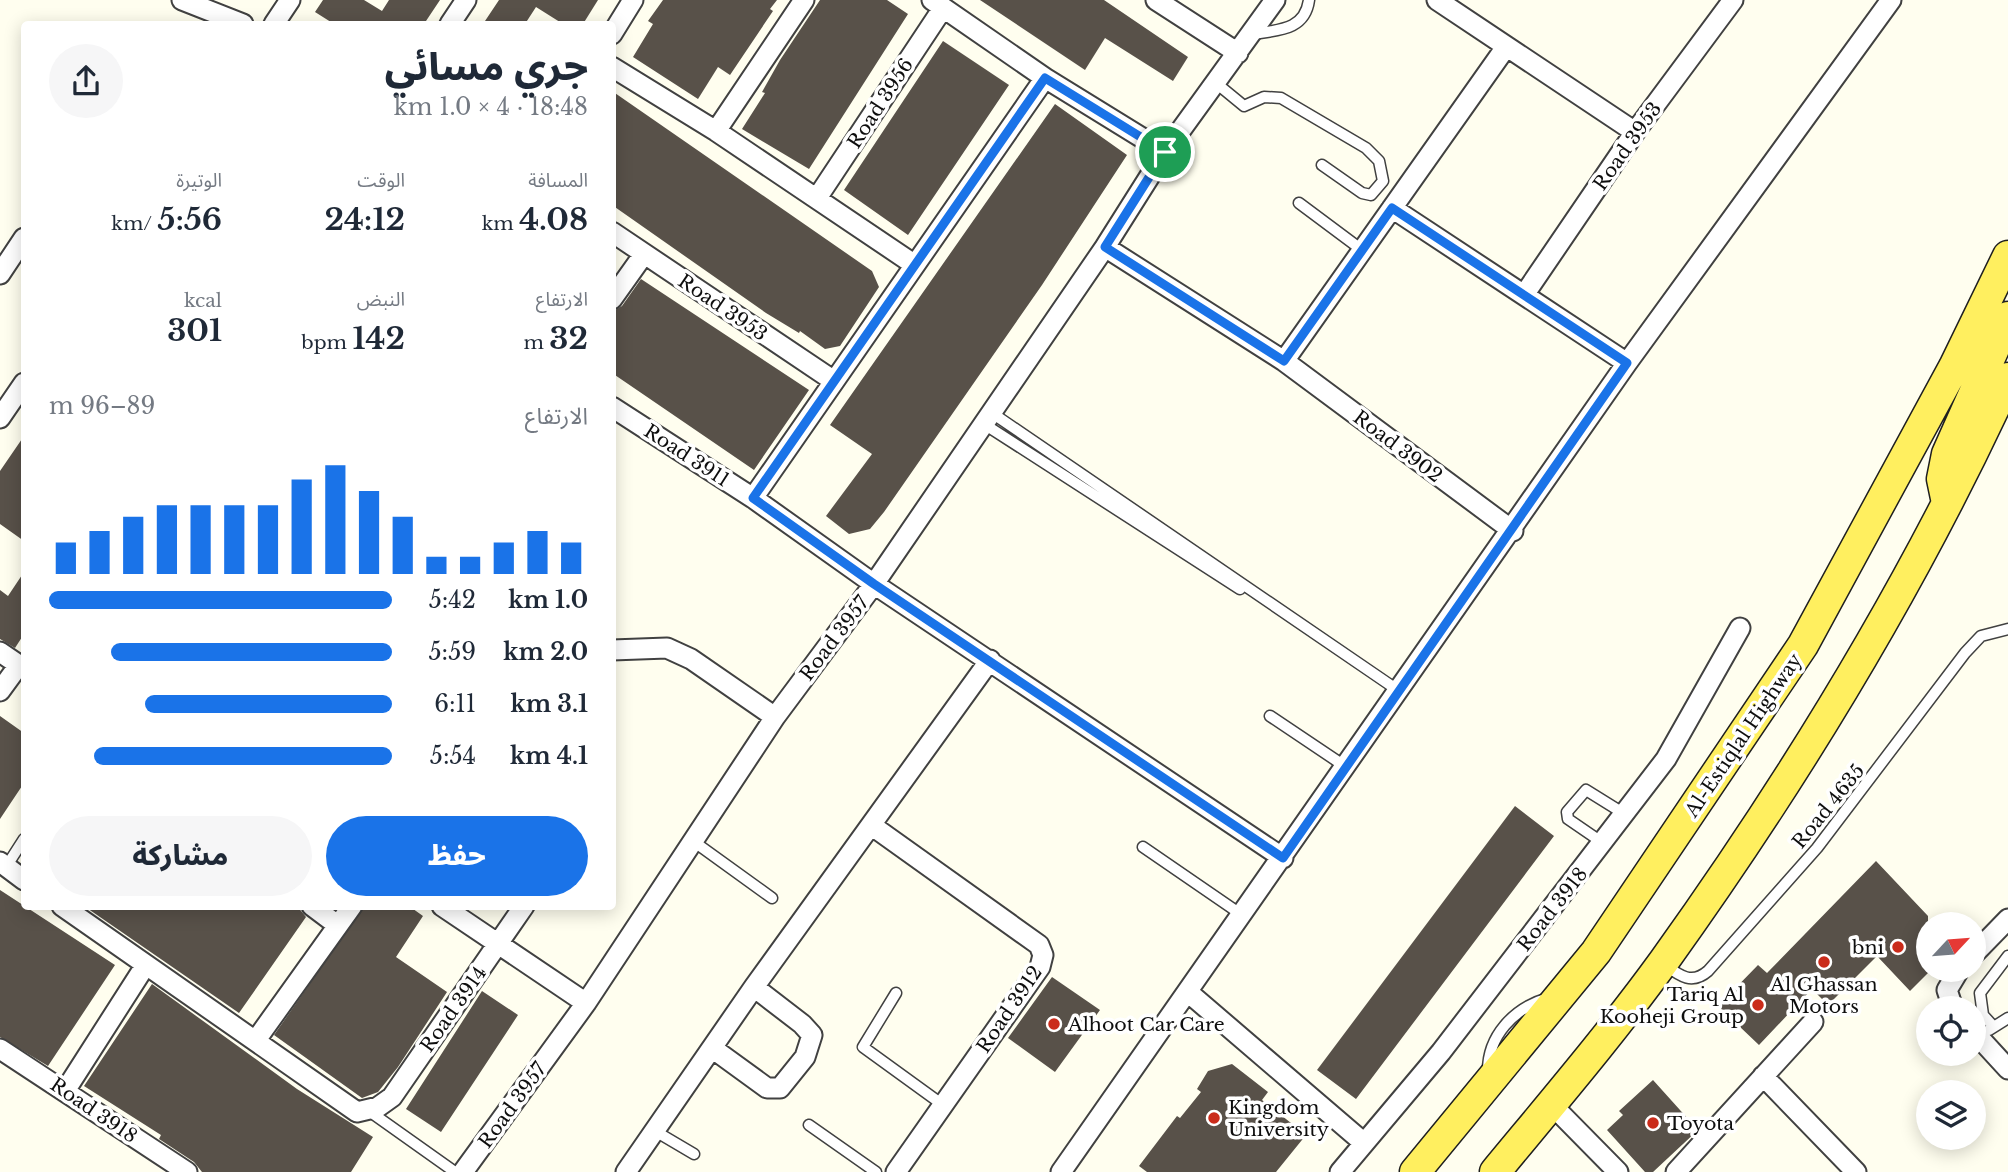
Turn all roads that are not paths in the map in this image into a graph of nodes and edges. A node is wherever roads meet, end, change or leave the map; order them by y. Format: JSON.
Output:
{"nodes":[{"id":1,"x":182,"y":0,"type":"edge"},
{"id":2,"x":290,"y":0,"type":"edge"},
{"id":3,"x":466,"y":0,"type":"edge"},
{"id":4,"x":634,"y":0,"type":"edge"},
{"id":5,"x":804,"y":0,"type":"edge"},
{"id":6,"x":1156,"y":0,"type":"edge"},
{"id":7,"x":1275,"y":0,"type":"edge"},
{"id":8,"x":1309,"y":0,"type":"edge"},
{"id":9,"x":1437,"y":0,"type":"edge"},
{"id":10,"x":1733,"y":0,"type":"edge"},
{"id":11,"x":1891,"y":0,"type":"edge"},
{"id":12,"x":938,"y":4,"type":"edge"},
{"id":13,"x":235,"y":21,"type":"edge"},
{"id":14,"x":276,"y":21,"type":"edge"},
{"id":15,"x":452,"y":21,"type":"edge"},
{"id":16,"x":616,"y":28,"type":"edge"},
{"id":17,"x":1251,"y":34,"type":"junction"},
{"id":18,"x":1506,"y":47,"type":"junction"},
{"id":19,"x":1238,"y":53,"type":"junction"},
{"id":20,"x":616,"y":69,"type":"edge"},
{"id":21,"x":1045,"y":78,"type":"junction"},
{"id":22,"x":1216,"y":83,"type":"junction"},
{"id":23,"x":716,"y":131,"type":"junction"},
{"id":24,"x":1635,"y":132,"type":"junction"},
{"id":25,"x":1165,"y":152,"type":"junction"},
{"id":26,"x":1321,"y":164,"type":"dead end"},
{"id":27,"x":817,"y":198,"type":"junction"},
{"id":28,"x":1299,"y":203,"type":"dead end"},
{"id":29,"x":1392,"y":208,"type":"junction"},
{"id":30,"x":616,"y":235,"type":"edge"},
{"id":31,"x":21,"y":242,"type":"edge"},
{"id":32,"x":1105,"y":247,"type":"junction"},
{"id":33,"x":1363,"y":250,"type":"junction"},
{"id":34,"x":644,"y":254,"type":"junction"},
{"id":35,"x":2008,"y":256,"type":"edge"},
{"id":36,"x":915,"y":265,"type":"junction"},
{"id":37,"x":0,"y":274,"type":"edge"},
{"id":38,"x":616,"y":293,"type":"edge"},
{"id":39,"x":1524,"y":295,"type":"junction"},
{"id":40,"x":2008,"y":317,"type":"edge"},
{"id":41,"x":1284,"y":361,"type":"junction"},
{"id":42,"x":1627,"y":363,"type":"junction"},
{"id":43,"x":2008,"y":378,"type":"edge"},
{"id":44,"x":834,"y":381,"type":"junction"},
{"id":45,"x":21,"y":387,"type":"edge"},
{"id":46,"x":616,"y":410,"type":"edge"},
{"id":47,"x":0,"y":418,"type":"edge"},
{"id":48,"x":988,"y":418,"type":"junction"},
{"id":49,"x":753,"y":498,"type":"junction"},
{"id":50,"x":1948,"y":506,"type":"junction"},
{"id":51,"x":1513,"y":531,"type":"junction"},
{"id":52,"x":874,"y":584,"type":"junction"},
{"id":53,"x":1740,"y":628,"type":"dead end"},
{"id":54,"x":2008,"y":629,"type":"edge"},
{"id":55,"x":616,"y":650,"type":"edge"},
{"id":56,"x":0,"y":652,"type":"edge"},
{"id":57,"x":990,"y":660,"type":"junction"},
{"id":58,"x":21,"y":663,"type":"edge"},
{"id":59,"x":21,"y":665,"type":"edge"},
{"id":60,"x":0,"y":691,"type":"edge"},
{"id":61,"x":1399,"y":691,"type":"junction"},
{"id":62,"x":775,"y":716,"type":"junction"},
{"id":63,"x":1270,"y":716,"type":"dead end"},
{"id":64,"x":1346,"y":767,"type":"junction"},
{"id":65,"x":1623,"y":813,"type":"junction"},
{"id":66,"x":872,"y":825,"type":"junction"},
{"id":67,"x":693,"y":841,"type":"junction"},
{"id":68,"x":21,"y":843,"type":"edge"},
{"id":69,"x":1603,"y":843,"type":"junction"},
{"id":70,"x":1143,"y":847,"type":"dead end"},
{"id":71,"x":1283,"y":858,"type":"junction"},
{"id":72,"x":3,"y":864,"type":"edge"},
{"id":73,"x":21,"y":878,"type":"edge"},
{"id":74,"x":772,"y":898,"type":"dead end"},
{"id":75,"x":68,"y":910,"type":"edge"},
{"id":76,"x":318,"y":910,"type":"edge"},
{"id":77,"x":349,"y":910,"type":"edge"},
{"id":78,"x":448,"y":910,"type":"edge"},
{"id":79,"x":521,"y":910,"type":"edge"},
{"id":80,"x":1242,"y":915,"type":"junction"},
{"id":81,"x":2008,"y":919,"type":"edge"},
{"id":82,"x":337,"y":924,"type":"junction"},
{"id":83,"x":1986,"y":942,"type":"edge"},
{"id":84,"x":498,"y":944,"type":"junction"},
{"id":85,"x":2008,"y":956,"type":"edge"},
{"id":86,"x":1662,"y":963,"type":"junction"},
{"id":87,"x":145,"y":966,"type":"junction"},
{"id":88,"x":754,"y":987,"type":"junction"},
{"id":89,"x":896,"y":993,"type":"dead end"},
{"id":90,"x":1189,"y":993,"type":"junction"},
{"id":91,"x":1980,"y":996,"type":"edge"},
{"id":92,"x":586,"y":1003,"type":"junction"},
{"id":93,"x":2008,"y":1018,"type":"edge"},
{"id":94,"x":1813,"y":1022,"type":"dead end"},
{"id":95,"x":1986,"y":1031,"type":"edge"},
{"id":96,"x":1986,"y":1039,"type":"edge"},
{"id":97,"x":256,"y":1040,"type":"junction"},
{"id":98,"x":712,"y":1048,"type":"junction"},
{"id":99,"x":0,"y":1049,"type":"edge"},
{"id":100,"x":2008,"y":1069,"type":"edge"},
{"id":101,"x":1763,"y":1076,"type":"junction"},
{"id":102,"x":65,"y":1091,"type":"junction"},
{"id":103,"x":1551,"y":1104,"type":"junction"},
{"id":104,"x":943,"y":1105,"type":"junction"},
{"id":105,"x":374,"y":1109,"type":"junction"},
{"id":106,"x":809,"y":1125,"type":"dead end"},
{"id":107,"x":654,"y":1130,"type":"junction"},
{"id":108,"x":1364,"y":1143,"type":"junction"},
{"id":109,"x":694,"y":1154,"type":"dead end"},
{"id":110,"x":187,"y":1172,"type":"edge"},
{"id":111,"x":455,"y":1172,"type":"edge"},
{"id":112,"x":463,"y":1172,"type":"edge"},
{"id":113,"x":626,"y":1172,"type":"edge"},
{"id":114,"x":876,"y":1172,"type":"edge"},
{"id":115,"x":896,"y":1172,"type":"edge"},
{"id":116,"x":1062,"y":1172,"type":"edge"},
{"id":117,"x":1340,"y":1172,"type":"edge"},
{"id":118,"x":1415,"y":1172,"type":"edge"},
{"id":119,"x":1495,"y":1172,"type":"edge"},
{"id":120,"x":1618,"y":1172,"type":"edge"},
{"id":121,"x":1676,"y":1172,"type":"edge"},
{"id":122,"x":1856,"y":1172,"type":"edge"}],
"edges":[{"from":1,"to":13,"type":"street"},
{"from":2,"to":14,"type":"street"},
{"from":3,"to":15,"type":"street"},
{"from":4,"to":16,"type":"street"},
{"from":5,"to":23,"type":"street"},
{"from":6,"to":19,"type":"street"},
{"from":7,"to":17,"type":"street","name":"Road 3957"},
{"from":8,"to":17,"type":"lane"},
{"from":9,"to":18,"type":"street"},
{"from":10,"to":24,"type":"street","name":"Road 3953"},
{"from":11,"to":42,"type":"street"},
{"from":12,"to":21,"type":"street"},
{"from":12,"to":27,"type":"street","name":"Road 3956"},
{"from":17,"to":19,"type":"street","name":"Road 3957"},
{"from":18,"to":24,"type":"street"},
{"from":18,"to":29,"type":"street"},
{"from":19,"to":22,"type":"street","name":"Road 3957"},
{"from":20,"to":23,"type":"street"},
{"from":21,"to":25,"type":"street"},
{"from":21,"to":36,"type":"street"},
{"from":22,"to":25,"type":"street","name":"Road 3957"},
{"from":22,"to":26,"type":"lane"},
{"from":23,"to":27,"type":"street"},
{"from":24,"to":39,"type":"street","name":"Road 3953"},
{"from":25,"to":32,"type":"street","name":"Road 3957"},
{"from":27,"to":36,"type":"street"},
{"from":28,"to":33,"type":"lane"},
{"from":29,"to":33,"type":"street"},
{"from":29,"to":39,"type":"street"},
{"from":30,"to":34,"type":"street","name":"Road 3953"},
{"from":31,"to":37,"type":"street"},
{"from":32,"to":41,"type":"street","name":"Road 3902"},
{"from":32,"to":48,"type":"street","name":"Road 3957"},
{"from":33,"to":41,"type":"street"},
{"from":34,"to":38,"type":"street"},
{"from":34,"to":44,"type":"street","name":"Road 3953"},
{"from":35,"to":118,"type":"main road","name":"Al-Estiqlal Highway"},
{"from":36,"to":44,"type":"street"},
{"from":39,"to":42,"type":"street"},
{"from":40,"to":50,"type":"main road"},
{"from":41,"to":51,"type":"street","name":"Road 3902"},
{"from":42,"to":51,"type":"street"},
{"from":43,"to":50,"type":"main road"},
{"from":44,"to":49,"type":"street"},
{"from":45,"to":47,"type":"street"},
{"from":46,"to":49,"type":"street","name":"Road 3911"},
{"from":48,"to":52,"type":"street","name":"Road 3957"},
{"from":48,"to":61,"type":"lane"},
{"from":49,"to":52,"type":"street","name":"Road 3911"},
{"from":50,"to":86,"type":"main road"},
{"from":51,"to":61,"type":"street"},
{"from":52,"to":57,"type":"street","name":"Road 3911"},
{"from":52,"to":62,"type":"street","name":"Road 3957"},
{"from":53,"to":65,"type":"street","name":"Road 3918"},
{"from":54,"to":86,"type":"lane","name":"Road 4635"},
{"from":55,"to":62,"type":"street"},
{"from":56,"to":58,"type":"street"},
{"from":57,"to":66,"type":"street"},
{"from":57,"to":71,"type":"street","name":"Road 3911"},
{"from":59,"to":60,"type":"street"},
{"from":61,"to":64,"type":"street"},
{"from":62,"to":67,"type":"street","name":"Road 3957"},
{"from":63,"to":64,"type":"lane"},
{"from":64,"to":71,"type":"street"},
{"from":65,"to":69,"type":"street","name":"Road 3918"},
{"from":65,"to":69,"type":"lane"},
{"from":66,"to":88,"type":"street"},
{"from":66,"to":104,"type":"street","name":"Road 3912"},
{"from":67,"to":74,"type":"lane"},
{"from":67,"to":92,"type":"street","name":"Road 3957"},
{"from":68,"to":72,"type":"lane"},
{"from":69,"to":108,"type":"street","name":"Road 3918"},
{"from":70,"to":80,"type":"lane"},
{"from":71,"to":80,"type":"street"},
{"from":72,"to":73,"type":"street"},
{"from":75,"to":87,"type":"street"},
{"from":76,"to":82,"type":"street"},
{"from":77,"to":82,"type":"street"},
{"from":78,"to":84,"type":"street"},
{"from":79,"to":84,"type":"street","name":"Road 3914"},
{"from":80,"to":90,"type":"street"},
{"from":81,"to":83,"type":"street"},
{"from":82,"to":97,"type":"street"},
{"from":84,"to":92,"type":"street"},
{"from":84,"to":105,"type":"street","name":"Road 3914"},
{"from":85,"to":91,"type":"lane"},
{"from":86,"to":103,"type":"main road"},
{"from":87,"to":97,"type":"street"},
{"from":87,"to":102,"type":"street"},
{"from":88,"to":98,"type":"street"},
{"from":88,"to":98,"type":"street"},
{"from":89,"to":104,"type":"lane"},
{"from":90,"to":108,"type":"street"},
{"from":90,"to":116,"type":"street"},
{"from":92,"to":112,"type":"street","name":"Road 3957"},
{"from":93,"to":95,"type":"lane"},
{"from":94,"to":101,"type":"street"},
{"from":96,"to":100,"type":"street"},
{"from":97,"to":105,"type":"street"},
{"from":98,"to":107,"type":"street"},
{"from":99,"to":102,"type":"street","name":"Road 3918"},
{"from":101,"to":121,"type":"street"},
{"from":101,"to":122,"type":"street"},
{"from":102,"to":110,"type":"street","name":"Road 3918"},
{"from":103,"to":119,"type":"main road"},
{"from":103,"to":120,"type":"street"},
{"from":104,"to":115,"type":"street","name":"Road 3912"},
{"from":105,"to":111,"type":"lane"},
{"from":106,"to":114,"type":"lane"},
{"from":107,"to":109,"type":"lane"},
{"from":107,"to":113,"type":"street"},
{"from":108,"to":117,"type":"street","name":"Road 3918"}]}
